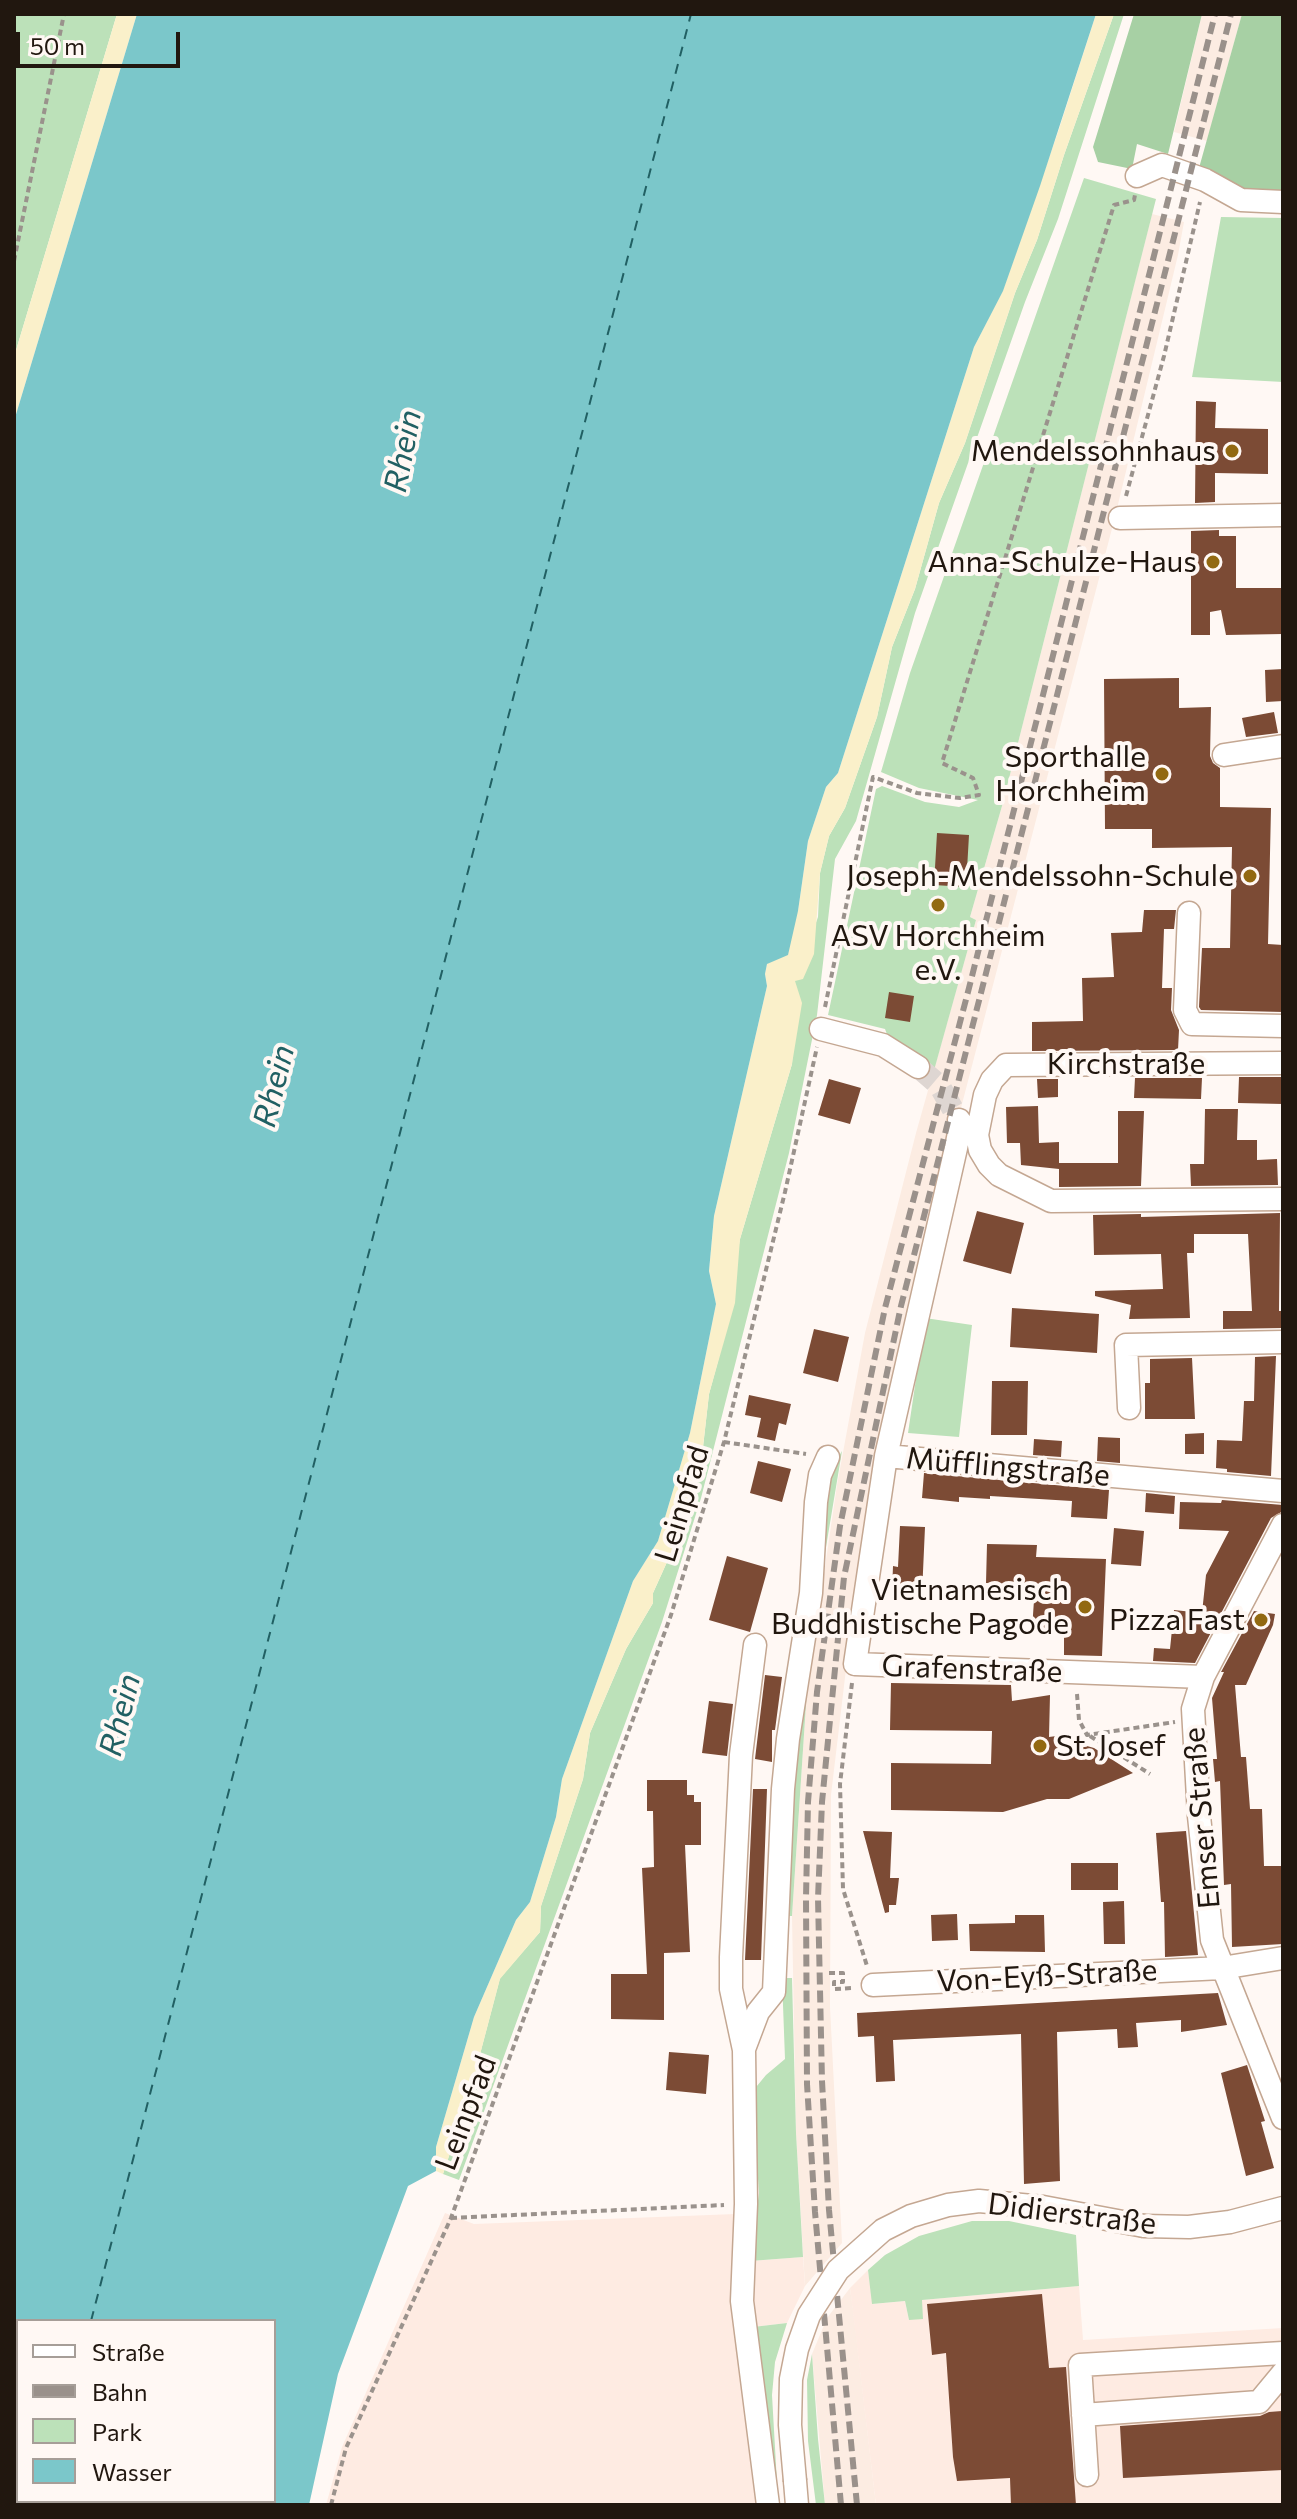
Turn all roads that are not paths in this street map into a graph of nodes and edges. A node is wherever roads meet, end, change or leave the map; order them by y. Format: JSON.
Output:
{"nodes":[{"id":1,"x":1137,"y":176,"type":"road end"},
{"id":2,"x":1283,"y":202,"type":"edge"},
{"id":3,"x":1283,"y":515,"type":"edge"},
{"id":4,"x":1120,"y":518,"type":"road end"},
{"id":5,"x":1283,"y":746,"type":"edge"},
{"id":6,"x":1224,"y":755,"type":"dead end"},
{"id":7,"x":1189,"y":913,"type":"dead end"},
{"id":8,"x":1283,"y":1026,"type":"edge"},
{"id":9,"x":821,"y":1029,"type":"road end"},
{"id":10,"x":1283,"y":1063,"type":"edge"},
{"id":11,"x":918,"y":1067,"type":"tunnel mouth"},
{"id":12,"x":959,"y":1120,"type":"tunnel mouth"},
{"id":13,"x":1283,"y":1199,"type":"edge"},
{"id":14,"x":1283,"y":1342,"type":"edge"},
{"id":15,"x":1129,"y":1408,"type":"dead end"},
{"id":16,"x":886,"y":1456,"type":"junction"},
{"id":17,"x":828,"y":1457,"type":"road end"},
{"id":18,"x":1283,"y":1491,"type":"edge"},
{"id":19,"x":1281,"y":1533,"type":"edge"},
{"id":20,"x":755,"y":1645,"type":"dead end"},
{"id":21,"x":1203,"y":1677,"type":"junction"},
{"id":22,"x":1283,"y":1958,"type":"edge"},
{"id":23,"x":1222,"y":1968,"type":"junction"},
{"id":24,"x":863,"y":1986,"type":"road end"},
{"id":25,"x":744,"y":2050,"type":"junction"},
{"id":26,"x":1283,"y":2118,"type":"edge"},
{"id":27,"x":1283,"y":2208,"type":"edge"},
{"id":28,"x":1283,"y":2353,"type":"edge"},
{"id":29,"x":1283,"y":2373,"type":"edge"},
{"id":30,"x":1083,"y":2415,"type":"junction"},
{"id":31,"x":1087,"y":2475,"type":"dead end"},
{"id":32,"x":768,"y":2505,"type":"edge"},
{"id":33,"x":797,"y":2505,"type":"edge"}],
"edges":[{"from":1,"to":2,"type":"street"},
{"from":3,"to":4,"type":"street"},
{"from":5,"to":6,"type":"street"},
{"from":7,"to":8,"type":"street"},
{"from":9,"to":11,"type":"street"},
{"from":10,"to":13,"type":"street","name":"Kirchstraße"},
{"from":12,"to":16,"type":"street","name":"Müfflingstraße"},
{"from":14,"to":15,"type":"street"},
{"from":16,"to":18,"type":"street","name":"Müfflingstraße"},
{"from":16,"to":21,"type":"street","name":"Grafenstraße"},
{"from":17,"to":25,"type":"street"},
{"from":19,"to":21,"type":"street","name":"Emser Straße"},
{"from":20,"to":25,"type":"street"},
{"from":21,"to":23,"type":"street","name":"Emser Straße"},
{"from":22,"to":23,"type":"street","name":"Von-Eyß-Straße"},
{"from":23,"to":24,"type":"street","name":"Von-Eyß-Straße"},
{"from":23,"to":26,"type":"street","name":"Emser Straße"},
{"from":25,"to":32,"type":"street"},
{"from":27,"to":33,"type":"street","name":"Didierstraße","bridge":true},
{"from":28,"to":30,"type":"street"},
{"from":29,"to":30,"type":"street"},
{"from":30,"to":31,"type":"street"}]}
